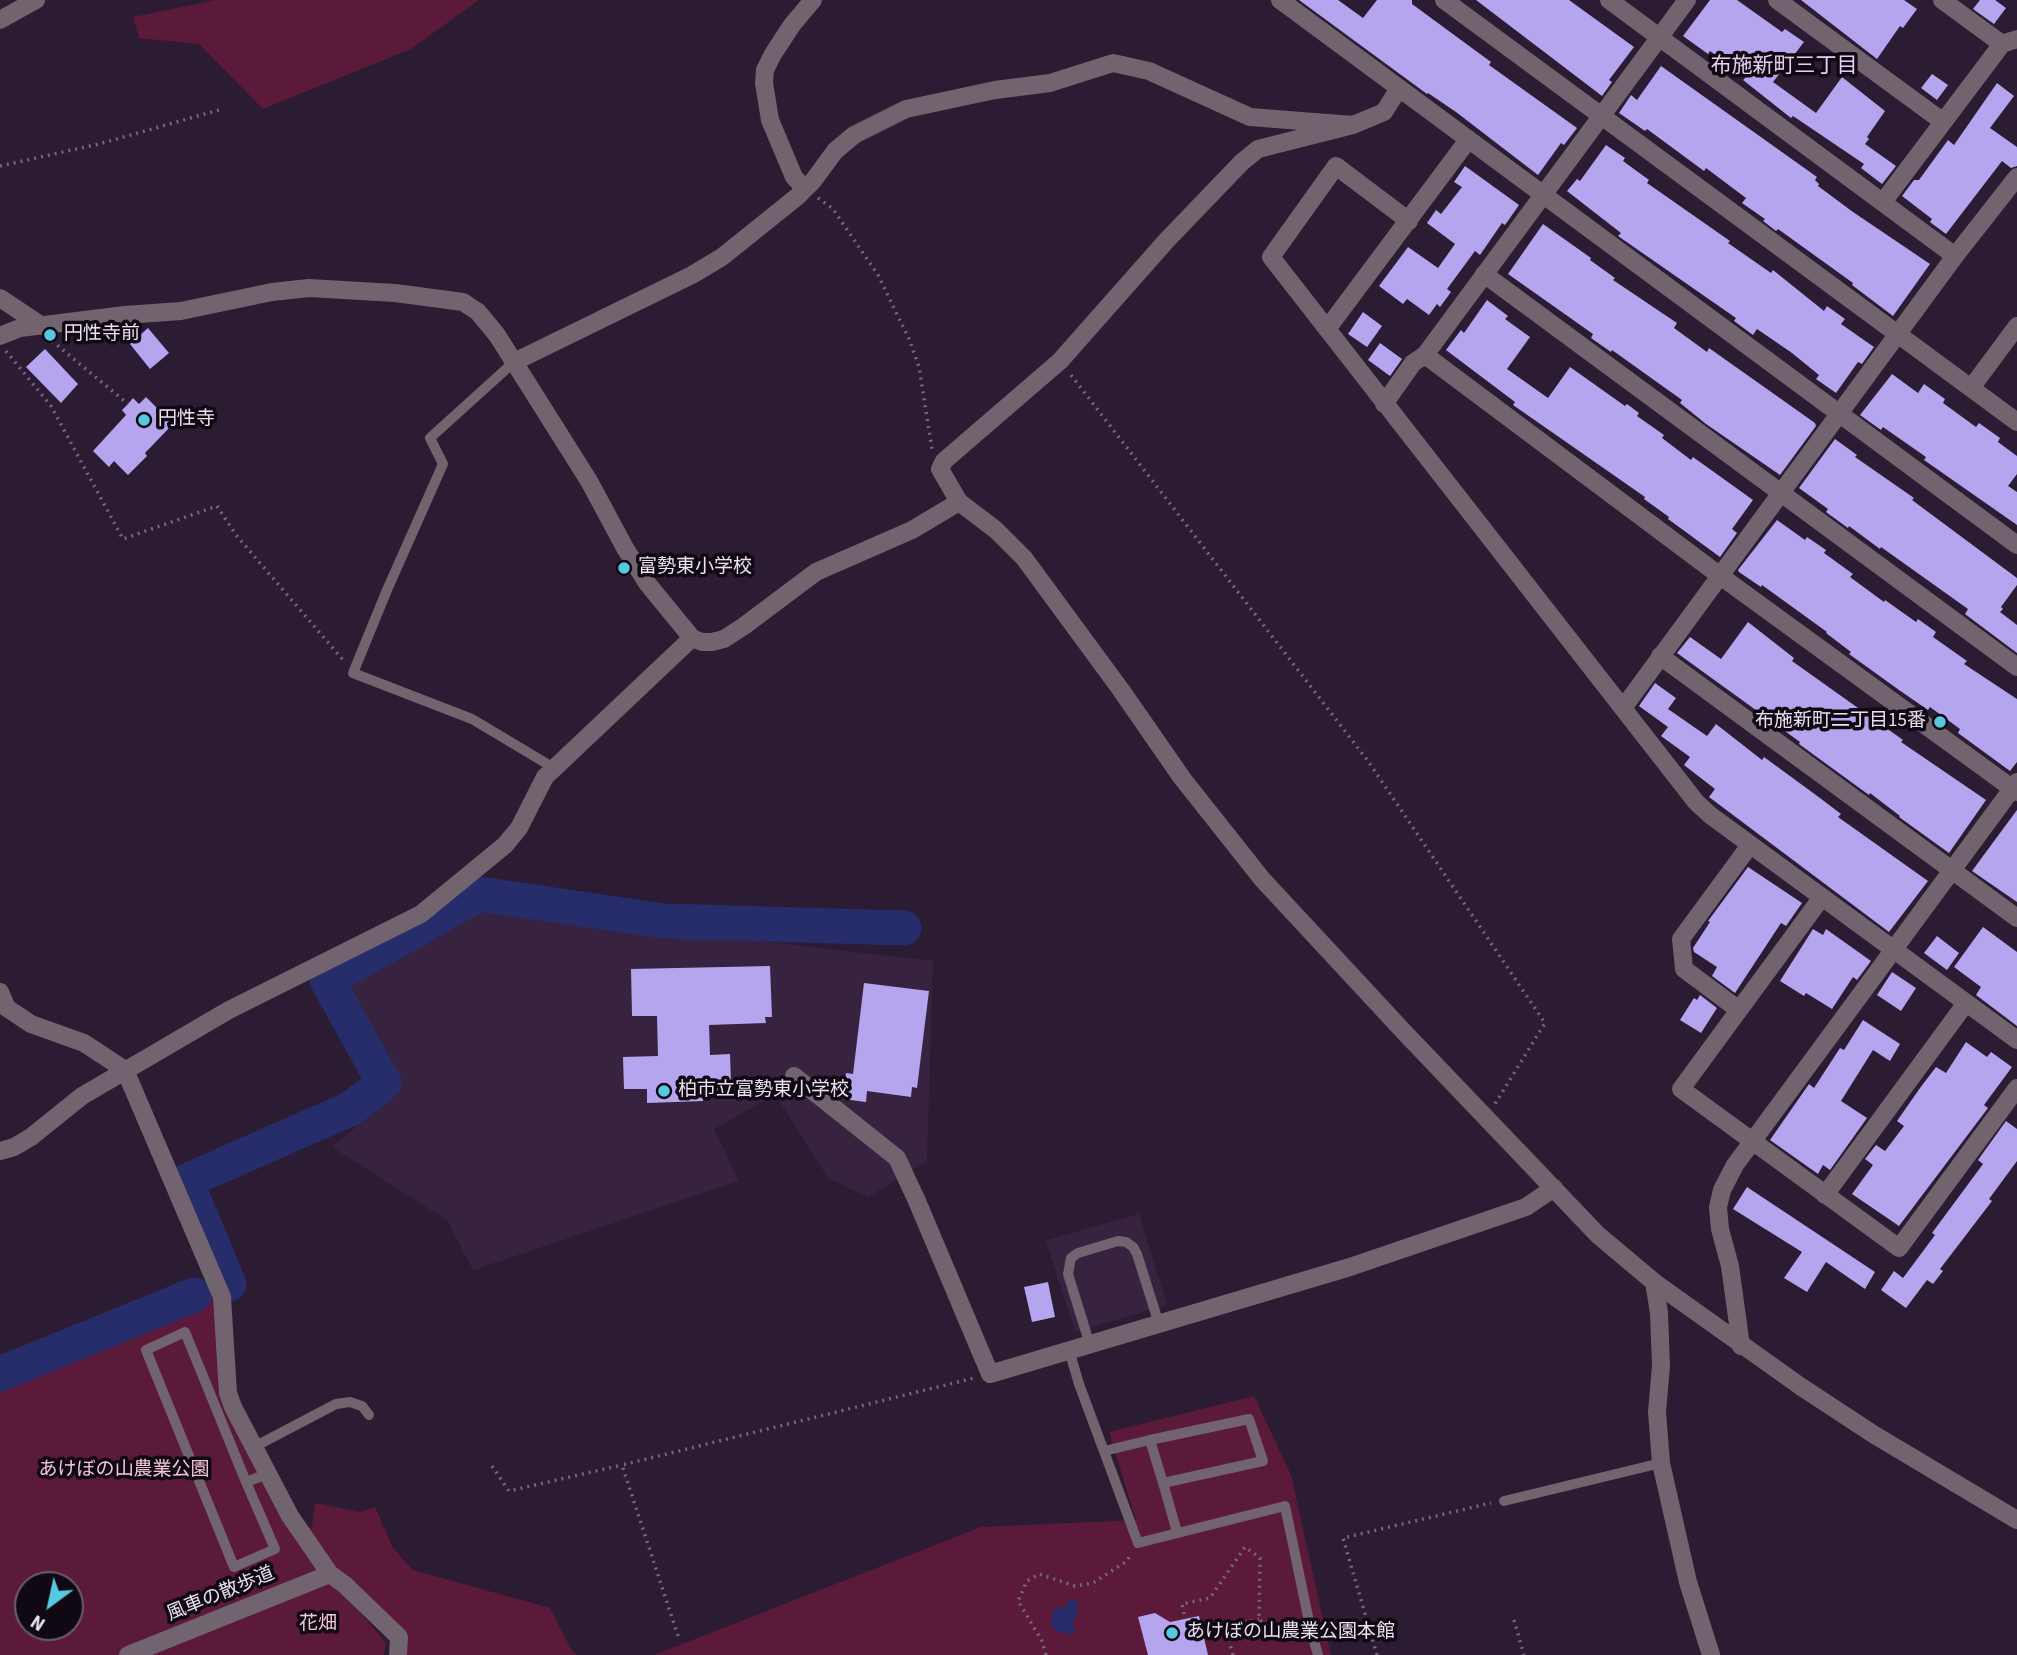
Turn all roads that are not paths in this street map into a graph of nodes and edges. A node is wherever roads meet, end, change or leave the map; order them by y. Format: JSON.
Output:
{"nodes":[{"id":1,"x":36,"y":0,"type":"edge"},
{"id":2,"x":813,"y":0,"type":"edge"},
{"id":3,"x":1280,"y":0,"type":"edge"},
{"id":4,"x":1444,"y":0,"type":"edge"},
{"id":5,"x":1609,"y":0,"type":"edge"},
{"id":6,"x":1687,"y":0,"type":"edge"},
{"id":7,"x":1777,"y":0,"type":"edge"},
{"id":8,"x":1942,"y":0,"type":"edge"},
{"id":9,"x":0,"y":20,"type":"edge"},
{"id":10,"x":1659,"y":37,"type":"junction"},
{"id":11,"x":2009,"y":41,"type":"edge"},
{"id":12,"x":1398,"y":90,"type":"junction"},
{"id":13,"x":1601,"y":117,"type":"junction"},
{"id":14,"x":1942,"y":121,"type":"junction"},
{"id":15,"x":1353,"y":125,"type":"junction"},
{"id":16,"x":1468,"y":140,"type":"junction"},
{"id":17,"x":2017,"y":177,"type":"edge"},
{"id":18,"x":805,"y":189,"type":"junction"},
{"id":19,"x":1543,"y":195,"type":"junction"},
{"id":20,"x":1883,"y":202,"type":"junction"},
{"id":21,"x":1409,"y":220,"type":"junction"},
{"id":22,"x":1955,"y":256,"type":"junction"},
{"id":23,"x":1484,"y":274,"type":"junction"},
{"id":24,"x":0,"y":298,"type":"edge"},
{"id":25,"x":38,"y":326,"type":"junction"},
{"id":26,"x":2017,"y":326,"type":"edge"},
{"id":27,"x":1327,"y":329,"type":"junction"},
{"id":28,"x":1898,"y":334,"type":"junction"},
{"id":29,"x":0,"y":336,"type":"edge"},
{"id":30,"x":1425,"y":355,"type":"junction"},
{"id":31,"x":514,"y":362,"type":"junction"},
{"id":32,"x":1971,"y":388,"type":"junction"},
{"id":33,"x":1384,"y":404,"type":"junction"},
{"id":34,"x":1839,"y":414,"type":"junction"},
{"id":35,"x":2017,"y":422,"type":"edge"},
{"id":36,"x":1780,"y":494,"type":"junction"},
{"id":37,"x":959,"y":502,"type":"junction"},
{"id":38,"x":2017,"y":545,"type":"edge"},
{"id":39,"x":1719,"y":575,"type":"junction"},
{"id":40,"x":692,"y":638,"type":"junction"},
{"id":41,"x":1660,"y":656,"type":"junction"},
{"id":42,"x":2017,"y":667,"type":"edge"},
{"id":43,"x":1623,"y":708,"type":"junction"},
{"id":44,"x":554,"y":768,"type":"junction"},
{"id":45,"x":2015,"y":788,"type":"edge"},
{"id":46,"x":1750,"y":845,"type":"junction"},
{"id":47,"x":1952,"y":870,"type":"junction"},
{"id":48,"x":1822,"y":897,"type":"junction"},
{"id":49,"x":2017,"y":918,"type":"edge"},
{"id":50,"x":1894,"y":950,"type":"junction"},
{"id":51,"x":0,"y":992,"type":"edge"},
{"id":52,"x":1966,"y":1003,"type":"junction"},
{"id":53,"x":1739,"y":1010,"type":"junction"},
{"id":54,"x":2017,"y":1040,"type":"edge"},
{"id":55,"x":125,"y":1070,"type":"junction"},
{"id":56,"x":794,"y":1076,"type":"dead end"},
{"id":57,"x":2017,"y":1088,"type":"edge"},
{"id":58,"x":1752,"y":1142,"type":"junction"},
{"id":59,"x":0,"y":1151,"type":"edge"},
{"id":60,"x":1554,"y":1188,"type":"junction"},
{"id":61,"x":1825,"y":1195,"type":"junction"},
{"id":62,"x":1654,"y":1282,"type":"junction"},
{"id":63,"x":1159,"y":1324,"type":"junction"},
{"id":64,"x":1090,"y":1345,"type":"junction"},
{"id":65,"x":1741,"y":1346,"type":"junction"},
{"id":66,"x":1069,"y":1350,"type":"junction"},
{"id":67,"x":369,"y":1415,"type":"dead end"},
{"id":68,"x":1150,"y":1440,"type":"junction"},
{"id":69,"x":254,"y":1447,"type":"junction"},
{"id":70,"x":1104,"y":1451,"type":"junction"},
{"id":71,"x":1661,"y":1463,"type":"junction"},
{"id":72,"x":267,"y":1474,"type":"junction"},
{"id":73,"x":247,"y":1482,"type":"junction"},
{"id":74,"x":1163,"y":1483,"type":"junction"},
{"id":75,"x":1504,"y":1501,"type":"road end"},
{"id":76,"x":2017,"y":1520,"type":"edge"},
{"id":77,"x":1177,"y":1532,"type":"junction"},
{"id":78,"x":330,"y":1574,"type":"junction"},
{"id":79,"x":128,"y":1655,"type":"edge"},
{"id":80,"x":398,"y":1655,"type":"edge"},
{"id":81,"x":1318,"y":1655,"type":"edge"},
{"id":82,"x":1711,"y":1655,"type":"edge"}],
"edges":[{"from":1,"to":9,"type":"street"},
{"from":2,"to":18,"type":"street"},
{"from":3,"to":12,"type":"street"},
{"from":4,"to":13,"type":"street"},
{"from":5,"to":10,"type":"street"},
{"from":6,"to":10,"type":"street"},
{"from":7,"to":14,"type":"street"},
{"from":8,"to":11,"type":"street"},
{"from":10,"to":13,"type":"street"},
{"from":10,"to":20,"type":"street"},
{"from":11,"to":14,"type":"street"},
{"from":12,"to":15,"type":"street"},
{"from":12,"to":16,"type":"street"},
{"from":13,"to":19,"type":"street"},
{"from":13,"to":28,"type":"street"},
{"from":14,"to":20,"type":"street"},
{"from":15,"to":18,"type":"street"},
{"from":15,"to":37,"type":"street"},
{"from":16,"to":19,"type":"street"},
{"from":16,"to":21,"type":"street"},
{"from":17,"to":22,"type":"street"},
{"from":18,"to":31,"type":"street"},
{"from":19,"to":23,"type":"street"},
{"from":19,"to":34,"type":"street"},
{"from":20,"to":22,"type":"street"},
{"from":21,"to":27,"type":"street"},
{"from":21,"to":27,"type":"street"},
{"from":22,"to":28,"type":"street"},
{"from":23,"to":30,"type":"street"},
{"from":23,"to":36,"type":"street"},
{"from":24,"to":25,"type":"street"},
{"from":25,"to":29,"type":"street"},
{"from":25,"to":31,"type":"street"},
{"from":26,"to":32,"type":"street"},
{"from":27,"to":33,"type":"street"},
{"from":28,"to":32,"type":"street"},
{"from":28,"to":34,"type":"street"},
{"from":30,"to":33,"type":"street"},
{"from":30,"to":39,"type":"street"},
{"from":31,"to":40,"type":"street"},
{"from":31,"to":44,"type":"lane"},
{"from":32,"to":35,"type":"street"},
{"from":33,"to":43,"type":"street"},
{"from":34,"to":36,"type":"street"},
{"from":34,"to":38,"type":"street"},
{"from":36,"to":39,"type":"street"},
{"from":36,"to":42,"type":"street"},
{"from":37,"to":40,"type":"street"},
{"from":37,"to":60,"type":"street"},
{"from":39,"to":41,"type":"street"},
{"from":39,"to":45,"type":"street"},
{"from":40,"to":44,"type":"street"},
{"from":41,"to":43,"type":"street"},
{"from":41,"to":47,"type":"street"},
{"from":43,"to":46,"type":"street"},
{"from":44,"to":55,"type":"street"},
{"from":45,"to":47,"type":"street"},
{"from":46,"to":48,"type":"street"},
{"from":46,"to":53,"type":"street"},
{"from":47,"to":49,"type":"street"},
{"from":47,"to":50,"type":"street"},
{"from":48,"to":50,"type":"street"},
{"from":48,"to":53,"type":"street"},
{"from":50,"to":52,"type":"street"},
{"from":50,"to":58,"type":"street"},
{"from":51,"to":55,"type":"street"},
{"from":52,"to":54,"type":"street"},
{"from":52,"to":61,"type":"street"},
{"from":53,"to":58,"type":"street"},
{"from":55,"to":59,"type":"street"},
{"from":55,"to":69,"type":"street"},
{"from":56,"to":66,"type":"street"},
{"from":57,"to":61,"type":"street"},
{"from":58,"to":61,"type":"street"},
{"from":58,"to":65,"type":"street"},
{"from":60,"to":62,"type":"street"},
{"from":60,"to":63,"type":"street"},
{"from":62,"to":65,"type":"street"},
{"from":62,"to":71,"type":"street"},
{"from":63,"to":64,"type":"street"},
{"from":63,"to":64,"type":"lane"},
{"from":64,"to":66,"type":"street"},
{"from":65,"to":76,"type":"street"},
{"from":66,"to":70,"type":"lane"},
{"from":67,"to":69,"type":"lane"},
{"from":68,"to":70,"type":"lane"},
{"from":68,"to":74,"type":"lane"},
{"from":68,"to":74,"type":"lane"},
{"from":69,"to":72,"type":"street"},
{"from":70,"to":77,"type":"lane"},
{"from":71,"to":75,"type":"lane"},
{"from":71,"to":82,"type":"street"},
{"from":72,"to":73,"type":"lane"},
{"from":72,"to":78,"type":"street"},
{"from":73,"to":73,"type":"lane"},
{"from":74,"to":77,"type":"lane"},
{"from":77,"to":81,"type":"lane"},
{"from":78,"to":79,"type":"street","name":"風車の散歩道"},
{"from":78,"to":80,"type":"street"}]}
